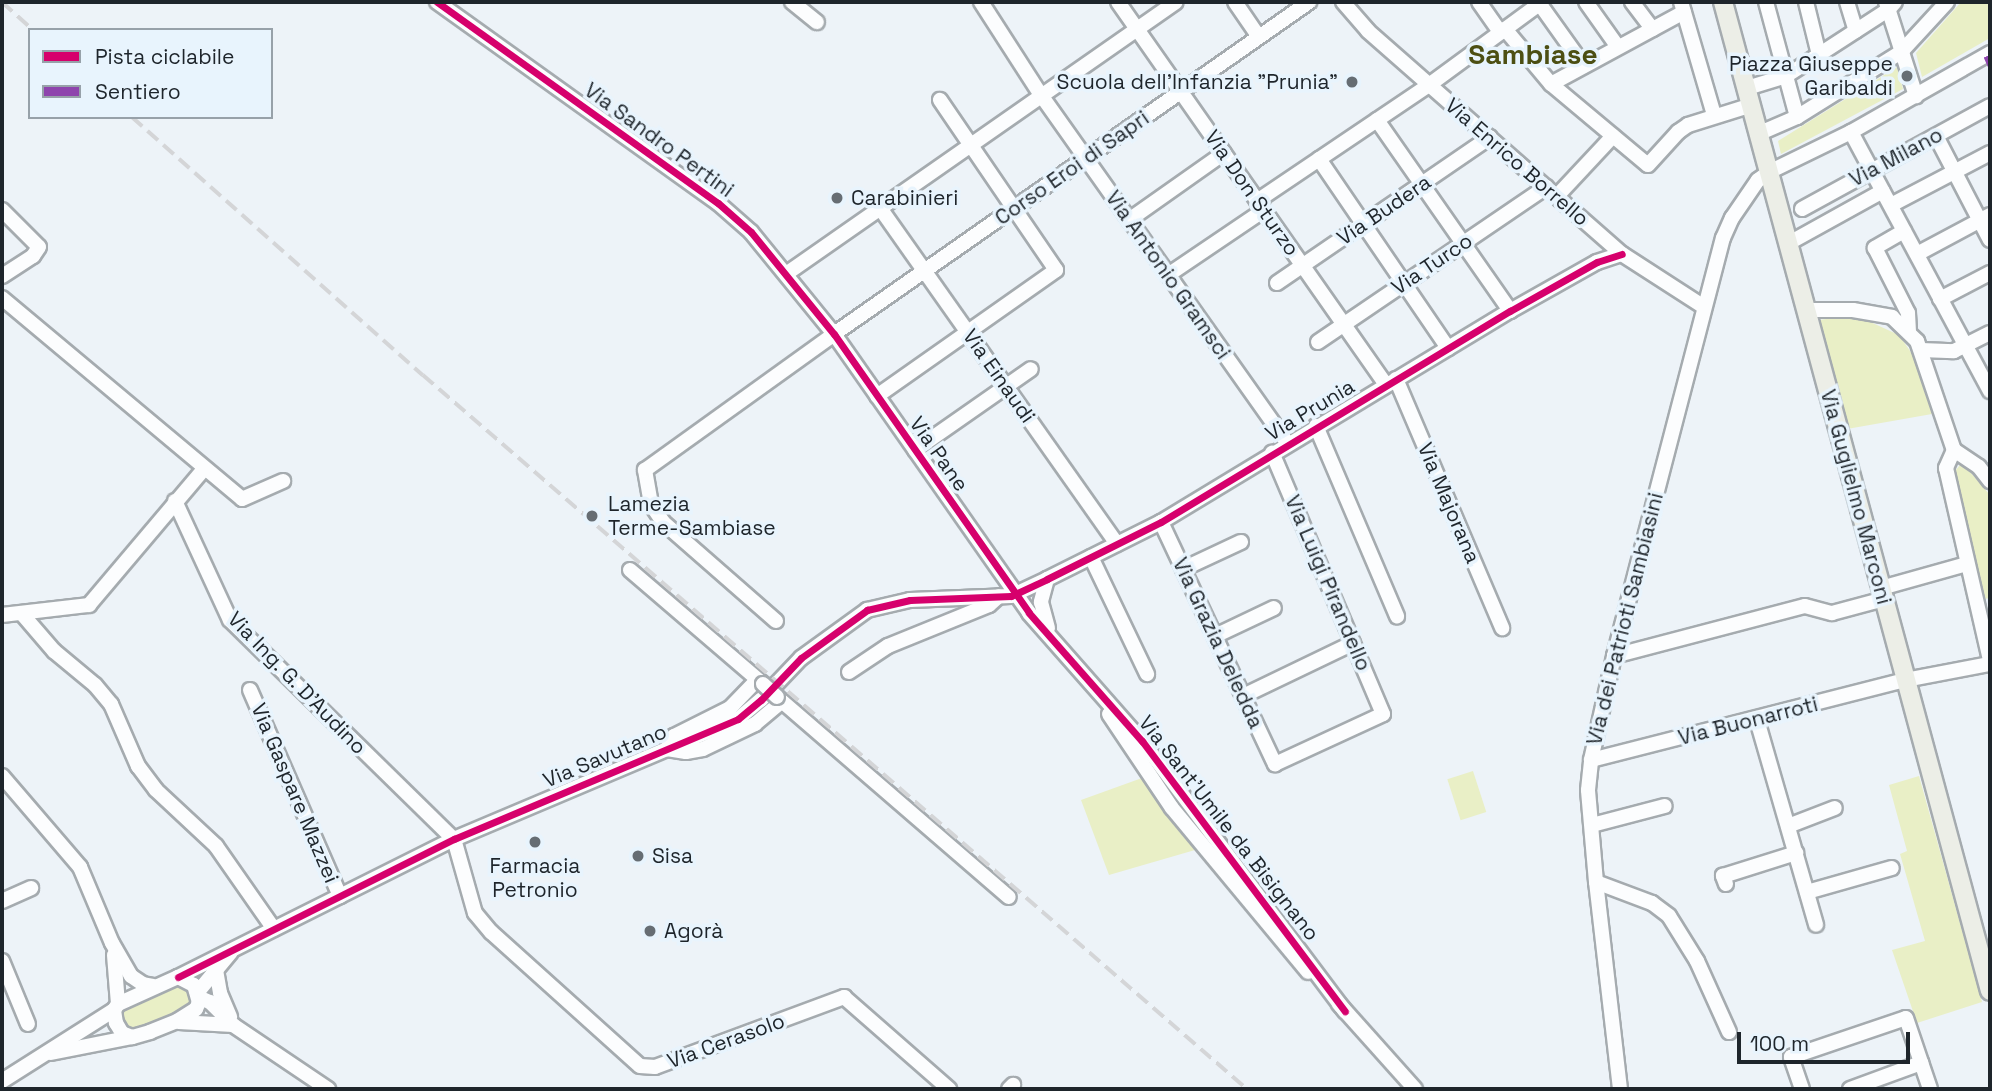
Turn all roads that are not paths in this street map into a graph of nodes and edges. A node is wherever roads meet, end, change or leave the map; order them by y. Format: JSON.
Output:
{"nodes":[{"id":1,"x":437,"y":2,"type":"edge"},
{"id":2,"x":792,"y":2,"type":"edge"},
{"id":3,"x":981,"y":2,"type":"edge"},
{"id":4,"x":1118,"y":2,"type":"edge"},
{"id":5,"x":1176,"y":2,"type":"edge"},
{"id":6,"x":1236,"y":2,"type":"edge"},
{"id":7,"x":1309,"y":2,"type":"edge"},
{"id":8,"x":1343,"y":2,"type":"edge"},
{"id":9,"x":1479,"y":2,"type":"edge"},
{"id":10,"x":1586,"y":2,"type":"edge"},
{"id":11,"x":1632,"y":2,"type":"edge"},
{"id":12,"x":1723,"y":2,"type":"edge"},
{"id":13,"x":1766,"y":2,"type":"edge"},
{"id":14,"x":1806,"y":2,"type":"edge"},
{"id":15,"x":1847,"y":2,"type":"edge"},
{"id":16,"x":1947,"y":2,"type":"edge"},
{"id":17,"x":1535,"y":4,"type":"edge"},
{"id":18,"x":1890,"y":4,"type":"edge"},
{"id":19,"x":1682,"y":7,"type":"edge"},
{"id":20,"x":817,"y":22,"type":"dead end"},
{"id":21,"x":1137,"y":29,"type":"junction"},
{"id":22,"x":1652,"y":29,"type":"junction"},
{"id":23,"x":1503,"y":31,"type":"junction"},
{"id":24,"x":1856,"y":31,"type":"junction"},
{"id":25,"x":1259,"y":37,"type":"junction"},
{"id":26,"x":1618,"y":47,"type":"junction"},
{"id":27,"x":1900,"y":52,"type":"junction"},
{"id":28,"x":1819,"y":55,"type":"junction"},
{"id":29,"x":1989,"y":58,"type":"edge"},
{"id":30,"x":1584,"y":66,"type":"junction"},
{"id":31,"x":1786,"y":76,"type":"junction"},
{"id":32,"x":1551,"y":84,"type":"junction"},
{"id":33,"x":1429,"y":85,"type":"junction"},
{"id":34,"x":1181,"y":92,"type":"junction"},
{"id":35,"x":1041,"y":95,"type":"junction"},
{"id":36,"x":1916,"y":96,"type":"junction"},
{"id":37,"x":1750,"y":97,"type":"junction"},
{"id":38,"x":940,"y":100,"type":"dead end"},
{"id":39,"x":1990,"y":106,"type":"edge"},
{"id":40,"x":1714,"y":116,"type":"junction"},
{"id":41,"x":1797,"y":117,"type":"junction"},
{"id":42,"x":1377,"y":120,"type":"junction"},
{"id":43,"x":1852,"y":132,"type":"junction"},
{"id":44,"x":1760,"y":133,"type":"junction"},
{"id":45,"x":1612,"y":136,"type":"junction"},
{"id":46,"x":1936,"y":136,"type":"junction"},
{"id":47,"x":1490,"y":137,"type":"junction"},
{"id":48,"x":971,"y":145,"type":"junction"},
{"id":49,"x":1224,"y":153,"type":"junction"},
{"id":50,"x":1990,"y":153,"type":"edge"},
{"id":51,"x":1085,"y":158,"type":"junction"},
{"id":52,"x":1319,"y":159,"type":"junction"},
{"id":53,"x":1872,"y":170,"type":"junction"},
{"id":54,"x":1771,"y":172,"type":"junction"},
{"id":55,"x":1955,"y":172,"type":"junction"},
{"id":56,"x":1422,"y":184,"type":"junction"},
{"id":57,"x":1883,"y":191,"type":"junction"},
{"id":58,"x":1552,"y":192,"type":"junction"},
{"id":59,"x":1260,"y":205,"type":"junction"},
{"id":60,"x":1891,"y":205,"type":"junction"},
{"id":61,"x":880,"y":208,"type":"junction"},
{"id":62,"x":1014,"y":208,"type":"junction"},
{"id":63,"x":1802,"y":209,"type":"dead end"},
{"id":64,"x":2,"y":210,"type":"edge"},
{"id":65,"x":1985,"y":218,"type":"edge"},
{"id":66,"x":1129,"y":220,"type":"junction"},
{"id":67,"x":1363,"y":224,"type":"junction"},
{"id":68,"x":1905,"y":231,"type":"junction"},
{"id":69,"x":1990,"y":240,"type":"edge"},
{"id":70,"x":1463,"y":243,"type":"junction"},
{"id":71,"x":1788,"y":243,"type":"junction"},
{"id":72,"x":1622,"y":254,"type":"junction"},
{"id":73,"x":1917,"y":254,"type":"junction"},
{"id":74,"x":1302,"y":265,"type":"junction"},
{"id":75,"x":925,"y":270,"type":"junction"},
{"id":76,"x":1990,"y":273,"type":"edge"},
{"id":77,"x":786,"y":274,"type":"junction"},
{"id":78,"x":1168,"y":275,"type":"junction"},
{"id":79,"x":2,"y":276,"type":"edge"},
{"id":80,"x":1277,"y":283,"type":"dead end"},
{"id":81,"x":1404,"y":283,"type":"junction"},
{"id":82,"x":2,"y":298,"type":"edge"},
{"id":83,"x":1940,"y":299,"type":"junction"},
{"id":84,"x":1704,"y":307,"type":"junction"},
{"id":85,"x":1805,"y":310,"type":"junction"},
{"id":86,"x":1510,"y":311,"type":"junction"},
{"id":87,"x":1343,"y":324,"type":"junction"},
{"id":88,"x":1909,"y":331,"type":"junction"},
{"id":89,"x":968,"y":332,"type":"junction"},
{"id":90,"x":1990,"y":333,"type":"edge"},
{"id":91,"x":834,"y":334,"type":"junction"},
{"id":92,"x":1318,"y":342,"type":"dead end"},
{"id":93,"x":1965,"y":346,"type":"junction"},
{"id":94,"x":1448,"y":348,"type":"junction"},
{"id":95,"x":1921,"y":350,"type":"junction"},
{"id":96,"x":1031,"y":369,"type":"dead end"},
{"id":97,"x":1391,"y":382,"type":"junction"},
{"id":98,"x":1006,"y":387,"type":"junction"},
{"id":99,"x":1990,"y":392,"type":"edge"},
{"id":100,"x":877,"y":396,"type":"junction"},
{"id":101,"x":1316,"y":426,"type":"junction"},
{"id":102,"x":1287,"y":443,"type":"junction"},
{"id":103,"x":915,"y":450,"type":"junction"},
{"id":104,"x":1954,"y":450,"type":"junction"},
{"id":105,"x":1272,"y":453,"type":"junction"},
{"id":106,"x":1984,"y":466,"type":"edge"},
{"id":107,"x":204,"y":469,"type":"junction"},
{"id":108,"x":283,"y":481,"type":"dead end"},
{"id":109,"x":1990,"y":481,"type":"edge"},
{"id":110,"x":175,"y":501,"type":"junction"},
{"id":111,"x":1161,"y":522,"type":"junction"},
{"id":112,"x":1241,"y":542,"type":"dead end"},
{"id":113,"x":1117,"y":544,"type":"junction"},
{"id":114,"x":1091,"y":557,"type":"junction"},
{"id":115,"x":993,"y":562,"type":"junction"},
{"id":116,"x":1967,"y":564,"type":"junction"},
{"id":117,"x":1183,"y":569,"type":"junction"},
{"id":118,"x":631,"y":570,"type":"dead end"},
{"id":119,"x":1046,"y":579,"type":"junction"},
{"id":120,"x":1016,"y":594,"type":"junction"},
{"id":121,"x":1882,"y":594,"type":"junction"},
{"id":122,"x":999,"y":596,"type":"junction"},
{"id":123,"x":977,"y":597,"type":"junction"},
{"id":124,"x":1274,"y":608,"type":"dead end"},
{"id":125,"x":7,"y":615,"type":"edge"},
{"id":126,"x":1398,"y":616,"type":"dead end"},
{"id":127,"x":776,"y":621,"type":"dead end"},
{"id":128,"x":1502,"y":628,"type":"dead end"},
{"id":129,"x":1215,"y":636,"type":"junction"},
{"id":130,"x":1053,"y":639,"type":"junction"},
{"id":131,"x":1353,"y":643,"type":"junction"},
{"id":132,"x":1614,"y":656,"type":"junction"},
{"id":133,"x":1990,"y":662,"type":"edge"},
{"id":134,"x":849,"y":672,"type":"dead end"},
{"id":135,"x":1147,"y":674,"type":"dead end"},
{"id":136,"x":1905,"y":680,"type":"junction"},
{"id":137,"x":760,"y":682,"type":"junction"},
{"id":138,"x":250,"y":690,"type":"dead end"},
{"id":139,"x":1243,"y":696,"type":"junction"},
{"id":140,"x":780,"y":699,"type":"junction"},
{"id":141,"x":1757,"y":720,"type":"junction"},
{"id":142,"x":667,"y":749,"type":"junction"},
{"id":143,"x":1591,"y":760,"type":"junction"},
{"id":144,"x":1275,"y":764,"type":"joint"},
{"id":145,"x":2,"y":776,"type":"edge"},
{"id":146,"x":1665,"y":806,"type":"dead end"},
{"id":147,"x":1835,"y":808,"type":"dead end"},
{"id":148,"x":1592,"y":825,"type":"junction"},
{"id":149,"x":1788,"y":826,"type":"junction"},
{"id":150,"x":454,"y":839,"type":"junction"},
{"id":151,"x":1796,"y":853,"type":"junction"},
{"id":152,"x":1892,"y":868,"type":"dead end"},
{"id":153,"x":1595,"y":882,"type":"junction"},
{"id":154,"x":1726,"y":884,"type":"dead end"},
{"id":155,"x":31,"y":888,"type":"dead end"},
{"id":156,"x":1807,"y":892,"type":"junction"},
{"id":157,"x":340,"y":896,"type":"junction"},
{"id":158,"x":1009,"y":897,"type":"dead end"},
{"id":159,"x":2,"y":901,"type":"edge"},
{"id":160,"x":1816,"y":925,"type":"dead end"},
{"id":161,"x":274,"y":929,"type":"junction"},
{"id":162,"x":112,"y":943,"type":"junction"},
{"id":163,"x":237,"y":946,"type":"junction"},
{"id":164,"x":2,"y":961,"type":"edge"},
{"id":165,"x":216,"y":971,"type":"junction"},
{"id":166,"x":178,"y":977,"type":"junction"},
{"id":167,"x":152,"y":986,"type":"junction"},
{"id":168,"x":1990,"y":991,"type":"edge"},
{"id":169,"x":198,"y":995,"type":"junction"},
{"id":170,"x":116,"y":1007,"type":"junction"},
{"id":171,"x":177,"y":1021,"type":"junction"},
{"id":172,"x":28,"y":1024,"type":"dead end"},
{"id":173,"x":233,"y":1025,"type":"junction"},
{"id":174,"x":1729,"y":1032,"type":"dead end"},
{"id":175,"x":132,"y":1037,"type":"junction"},
{"id":176,"x":43,"y":1055,"type":"junction"},
{"id":177,"x":1921,"y":1063,"type":"junction"},
{"id":178,"x":2,"y":1081,"type":"edge"},
{"id":179,"x":328,"y":1089,"type":"edge"},
{"id":180,"x":949,"y":1089,"type":"edge"},
{"id":181,"x":1415,"y":1089,"type":"edge"},
{"id":182,"x":1620,"y":1089,"type":"edge"},
{"id":183,"x":1802,"y":1089,"type":"edge"},
{"id":184,"x":1850,"y":1089,"type":"edge"},
{"id":185,"x":1930,"y":1089,"type":"edge"}],
"edges":[{"from":1,"to":77,"type":"street","name":"Via Sandro Pertini"},
{"from":2,"to":20,"type":"street"},
{"from":3,"to":35,"type":"street","name":"Via Antonio Gramsci"},
{"from":4,"to":21,"type":"street","name":"Via Don Sturzo"},
{"from":5,"to":21,"type":"street"},
{"from":6,"to":25,"type":"street"},
{"from":7,"to":25,"type":"street","name":"Corso Eroi di Sapri"},
{"from":8,"to":33,"type":"street","name":"Via Enrico Borrello"},
{"from":9,"to":23,"type":"street"},
{"from":10,"to":26,"type":"street"},
{"from":11,"to":22,"type":"street"},
{"from":12,"to":37,"type":"main road","name":"Via Guglielmo Marconi"},
{"from":13,"to":31,"type":"street"},
{"from":14,"to":28,"type":"street"},
{"from":15,"to":24,"type":"street"},
{"from":16,"to":27,"type":"street"},
{"from":17,"to":23,"type":"street"},
{"from":17,"to":30,"type":"street"},
{"from":18,"to":24,"type":"street"},
{"from":18,"to":27,"type":"street"},
{"from":19,"to":22,"type":"street"},
{"from":19,"to":40,"type":"street"},
{"from":21,"to":34,"type":"street","name":"Via Don Sturzo"},
{"from":21,"to":35,"type":"street"},
{"from":22,"to":26,"type":"street"},
{"from":23,"to":32,"type":"street"},
{"from":23,"to":33,"type":"street"},
{"from":24,"to":28,"type":"street"},
{"from":25,"to":34,"type":"street","name":"Corso Eroi di Sapri"},
{"from":26,"to":30,"type":"street"},
{"from":27,"to":36,"type":"street"},
{"from":27,"to":41,"type":"street"},
{"from":28,"to":31,"type":"street"},
{"from":29,"to":36,"type":"street","name":"Via dei Patrioti Sambiasini"},
{"from":30,"to":32,"type":"street"},
{"from":31,"to":37,"type":"street"},
{"from":31,"to":41,"type":"street"},
{"from":32,"to":45,"type":"street"},
{"from":33,"to":42,"type":"street"},
{"from":33,"to":47,"type":"street","name":"Via Enrico Borrello"},
{"from":34,"to":49,"type":"street","name":"Via Don Sturzo"},
{"from":34,"to":51,"type":"street","name":"Corso Eroi di Sapri"},
{"from":35,"to":48,"type":"street"},
{"from":35,"to":51,"type":"street","name":"Via Antonio Gramsci"},
{"from":36,"to":43,"type":"street","name":"Via dei Patrioti Sambiasini"},
{"from":37,"to":40,"type":"street"},
{"from":37,"to":44,"type":"main road","name":"Via Guglielmo Marconi"},
{"from":38,"to":48,"type":"street"},
{"from":39,"to":46,"type":"street","name":"Via Milano"},
{"from":40,"to":45,"type":"street"},
{"from":41,"to":44,"type":"street"},
{"from":42,"to":52,"type":"street"},
{"from":42,"to":56,"type":"street"},
{"from":43,"to":53,"type":"street"},
{"from":43,"to":54,"type":"street","name":"Via dei Patrioti Sambiasini"},
{"from":44,"to":54,"type":"main road","name":"Via Guglielmo Marconi"},
{"from":45,"to":58,"type":"street","name":"Via Turco"},
{"from":46,"to":53,"type":"street","name":"Via Milano"},
{"from":46,"to":55,"type":"street"},
{"from":47,"to":56,"type":"street","name":"Via Budera"},
{"from":47,"to":58,"type":"street","name":"Via Enrico Borrello"},
{"from":48,"to":61,"type":"street"},
{"from":48,"to":62,"type":"street"},
{"from":49,"to":59,"type":"street","name":"Via Don Sturzo"},
{"from":49,"to":66,"type":"street"},
{"from":50,"to":55,"type":"street"},
{"from":51,"to":62,"type":"street","name":"Corso Eroi di Sapri"},
{"from":51,"to":66,"type":"street","name":"Via Antonio Gramsci"},
{"from":52,"to":59,"type":"street"},
{"from":52,"to":67,"type":"street"},
{"from":53,"to":57,"type":"street"},
{"from":53,"to":63,"type":"street","name":"Via Milano"},
{"from":54,"to":71,"type":"main road","name":"Via Guglielmo Marconi"},
{"from":54,"to":84,"type":"street","name":"Via dei Patrioti Sambiasini"},
{"from":55,"to":60,"type":"street"},
{"from":55,"to":65,"type":"street"},
{"from":56,"to":67,"type":"street","name":"Via Budera"},
{"from":56,"to":70,"type":"street"},
{"from":57,"to":60,"type":"street"},
{"from":57,"to":71,"type":"street"},
{"from":58,"to":70,"type":"street","name":"Via Turco"},
{"from":58,"to":72,"type":"street","name":"Via Enrico Borrello"},
{"from":59,"to":74,"type":"street","name":"Via Don Sturzo"},
{"from":59,"to":78,"type":"street"},
{"from":60,"to":68,"type":"street"},
{"from":61,"to":75,"type":"street","name":"Via Einaudi"},
{"from":61,"to":77,"type":"street"},
{"from":62,"to":75,"type":"street","name":"Corso Eroi di Sapri"},
{"from":62,"to":89,"type":"street"},
{"from":64,"to":79,"type":"street"},
{"from":65,"to":69,"type":"street"},
{"from":65,"to":73,"type":"street"},
{"from":66,"to":78,"type":"street","name":"Via Antonio Gramsci"},
{"from":67,"to":74,"type":"street","name":"Via Budera"},
{"from":67,"to":81,"type":"street"},
{"from":68,"to":73,"type":"street"},
{"from":68,"to":88,"type":"street"},
{"from":70,"to":81,"type":"street","name":"Via Turco"},
{"from":70,"to":86,"type":"street"},
{"from":71,"to":85,"type":"main road","name":"Via Guglielmo Marconi"},
{"from":72,"to":84,"type":"street","name":"Via Enrico Borrello"},
{"from":72,"to":86,"type":"street","name":"Via Prunia"},
{"from":73,"to":83,"type":"street"},
{"from":74,"to":80,"type":"street","name":"Via Budera"},
{"from":74,"to":87,"type":"street","name":"Via Don Sturzo"},
{"from":75,"to":89,"type":"street","name":"Via Einaudi"},
{"from":75,"to":91,"type":"street","name":"Corso Eroi di Sapri"},
{"from":76,"to":83,"type":"street"},
{"from":77,"to":91,"type":"street","name":"Via Sandro Pertini"},
{"from":78,"to":102,"type":"street","name":"Via Antonio Gramsci"},
{"from":81,"to":87,"type":"street","name":"Via Turco"},
{"from":81,"to":94,"type":"street"},
{"from":82,"to":107,"type":"street"},
{"from":83,"to":93,"type":"street"},
{"from":84,"to":132,"type":"street","name":"Via dei Patrioti Sambiasini"},
{"from":85,"to":88,"type":"street"},
{"from":85,"to":121,"type":"main road","name":"Via Guglielmo Marconi"},
{"from":86,"to":94,"type":"street","name":"Via Prunia"},
{"from":87,"to":92,"type":"street","name":"Via Turco"},
{"from":87,"to":97,"type":"street","name":"Via Don Sturzo"},
{"from":88,"to":95,"type":"street"},
{"from":89,"to":98,"type":"street","name":"Via Einaudi"},
{"from":89,"to":100,"type":"street"},
{"from":90,"to":93,"type":"street"},
{"from":91,"to":100,"type":"street","name":"Via Pane"},
{"from":91,"to":127,"type":"street","name":"Corso Eroi di Sapri"},
{"from":93,"to":95,"type":"street"},
{"from":93,"to":99,"type":"street"},
{"from":94,"to":97,"type":"street","name":"Via Prunia"},
{"from":95,"to":104,"type":"street"},
{"from":96,"to":98,"type":"street"},
{"from":97,"to":101,"type":"street","name":"Via Prunia"},
{"from":97,"to":128,"type":"street","name":"Via Majorana"},
{"from":98,"to":103,"type":"street"},
{"from":98,"to":113,"type":"street","name":"Via Einaudi"},
{"from":100,"to":103,"type":"street","name":"Via Pane"},
{"from":101,"to":102,"type":"street","name":"Via Prunia"},
{"from":101,"to":126,"type":"street"},
{"from":102,"to":105,"type":"street","name":"Via Prunia"},
{"from":103,"to":115,"type":"street","name":"Via Pane"},
{"from":104,"to":106,"type":"street"},
{"from":104,"to":116,"type":"street"},
{"from":105,"to":111,"type":"street","name":"Via Prunia"},
{"from":105,"to":131,"type":"street","name":"Via Luigi Pirandello"},
{"from":106,"to":109,"type":"street"},
{"from":107,"to":108,"type":"street"},
{"from":107,"to":110,"type":"street"},
{"from":110,"to":125,"type":"street"},
{"from":110,"to":150,"type":"street","name":"Via Ing. G. D'Audino"},
{"from":111,"to":113,"type":"street","name":"Via Prunia"},
{"from":111,"to":117,"type":"street","name":"Via Grazia Deledda"},
{"from":112,"to":117,"type":"street"},
{"from":113,"to":114,"type":"street","name":"Via Prunia"},
{"from":114,"to":119,"type":"street","name":"Via Prunia"},
{"from":114,"to":135,"type":"street"},
{"from":115,"to":120,"type":"street","name":"Via Pane"},
{"from":115,"to":123,"type":"street"},
{"from":116,"to":121,"type":"street"},
{"from":116,"to":133,"type":"street"},
{"from":117,"to":129,"type":"street","name":"Via Grazia Deledda"},
{"from":118,"to":137,"type":"street"},
{"from":119,"to":120,"type":"street","name":"Via Prunia"},
{"from":119,"to":130,"type":"street"},
{"from":120,"to":122,"type":"street","name":"Via Prunia"},
{"from":120,"to":130,"type":"street","name":"Via Pane"},
{"from":121,"to":132,"type":"street"},
{"from":121,"to":136,"type":"main road","name":"Via Guglielmo Marconi"},
{"from":122,"to":123,"type":"street","name":"Via Savutano"},
{"from":122,"to":134,"type":"street"},
{"from":123,"to":142,"type":"street","name":"Via Savutano"},
{"from":124,"to":129,"type":"street"},
{"from":125,"to":161,"type":"street"},
{"from":129,"to":139,"type":"street","name":"Via Grazia Deledda"},
{"from":130,"to":181,"type":"street","name":"Via Sant'Umile da Bisignano"},
{"from":131,"to":139,"type":"street"},
{"from":131,"to":144,"type":"street","name":"Via Luigi Pirandello"},
{"from":132,"to":143,"type":"street","name":"Via dei Patrioti Sambiasini"},
{"from":133,"to":136,"type":"street","name":"Via Buonarroti"},
{"from":136,"to":141,"type":"street","name":"Via Buonarroti"},
{"from":136,"to":168,"type":"main road","name":"Via Guglielmo Marconi"},
{"from":137,"to":140,"type":"street","bridge":true},
{"from":137,"to":142,"type":"street"},
{"from":138,"to":157,"type":"street","name":"Via Gaspare Mazzei"},
{"from":139,"to":144,"type":"street","name":"Via Grazia Deledda"},
{"from":140,"to":142,"type":"street"},
{"from":140,"to":158,"type":"street"},
{"from":141,"to":143,"type":"street","name":"Via Buonarroti"},
{"from":141,"to":149,"type":"street"},
{"from":142,"to":150,"type":"street","name":"Via Savutano"},
{"from":143,"to":148,"type":"street","name":"Via dei Patrioti Sambiasini"},
{"from":145,"to":162,"type":"street"},
{"from":146,"to":148,"type":"street"},
{"from":147,"to":149,"type":"street"},
{"from":148,"to":153,"type":"street","name":"Via dei Patrioti Sambiasini"},
{"from":149,"to":151,"type":"street"},
{"from":150,"to":157,"type":"street","name":"Via Savutano"},
{"from":150,"to":180,"type":"street","name":"Via Cerasolo"},
{"from":151,"to":154,"type":"street"},
{"from":151,"to":156,"type":"street"},
{"from":152,"to":156,"type":"street"},
{"from":153,"to":174,"type":"street"},
{"from":153,"to":182,"type":"street","name":"Via dei Patrioti Sambiasini"},
{"from":155,"to":159,"type":"street"},
{"from":156,"to":160,"type":"street"},
{"from":157,"to":161,"type":"street","name":"Via Savutano"},
{"from":161,"to":163,"type":"street","name":"Via Savutano"},
{"from":162,"to":167,"type":"street"},
{"from":162,"to":170,"type":"street"},
{"from":163,"to":165,"type":"street"},
{"from":163,"to":166,"type":"street","name":"Via Savutano"},
{"from":164,"to":172,"type":"street"},
{"from":165,"to":169,"type":"street"},
{"from":165,"to":173,"type":"street"},
{"from":166,"to":167,"type":"street","name":"Via Savutano"},
{"from":166,"to":169,"type":"street"},
{"from":167,"to":170,"type":"street","name":"Via Savutano"},
{"from":169,"to":171,"type":"street"},
{"from":169,"to":173,"type":"street"},
{"from":170,"to":175,"type":"street"},
{"from":170,"to":176,"type":"street","name":"Via Savutano"},
{"from":171,"to":173,"type":"street"},
{"from":171,"to":175,"type":"street"},
{"from":173,"to":179,"type":"street"},
{"from":175,"to":176,"type":"street"},
{"from":176,"to":178,"type":"street"},
{"from":177,"to":183,"type":"street"},
{"from":177,"to":184,"type":"street"},
{"from":177,"to":185,"type":"street"}]}
